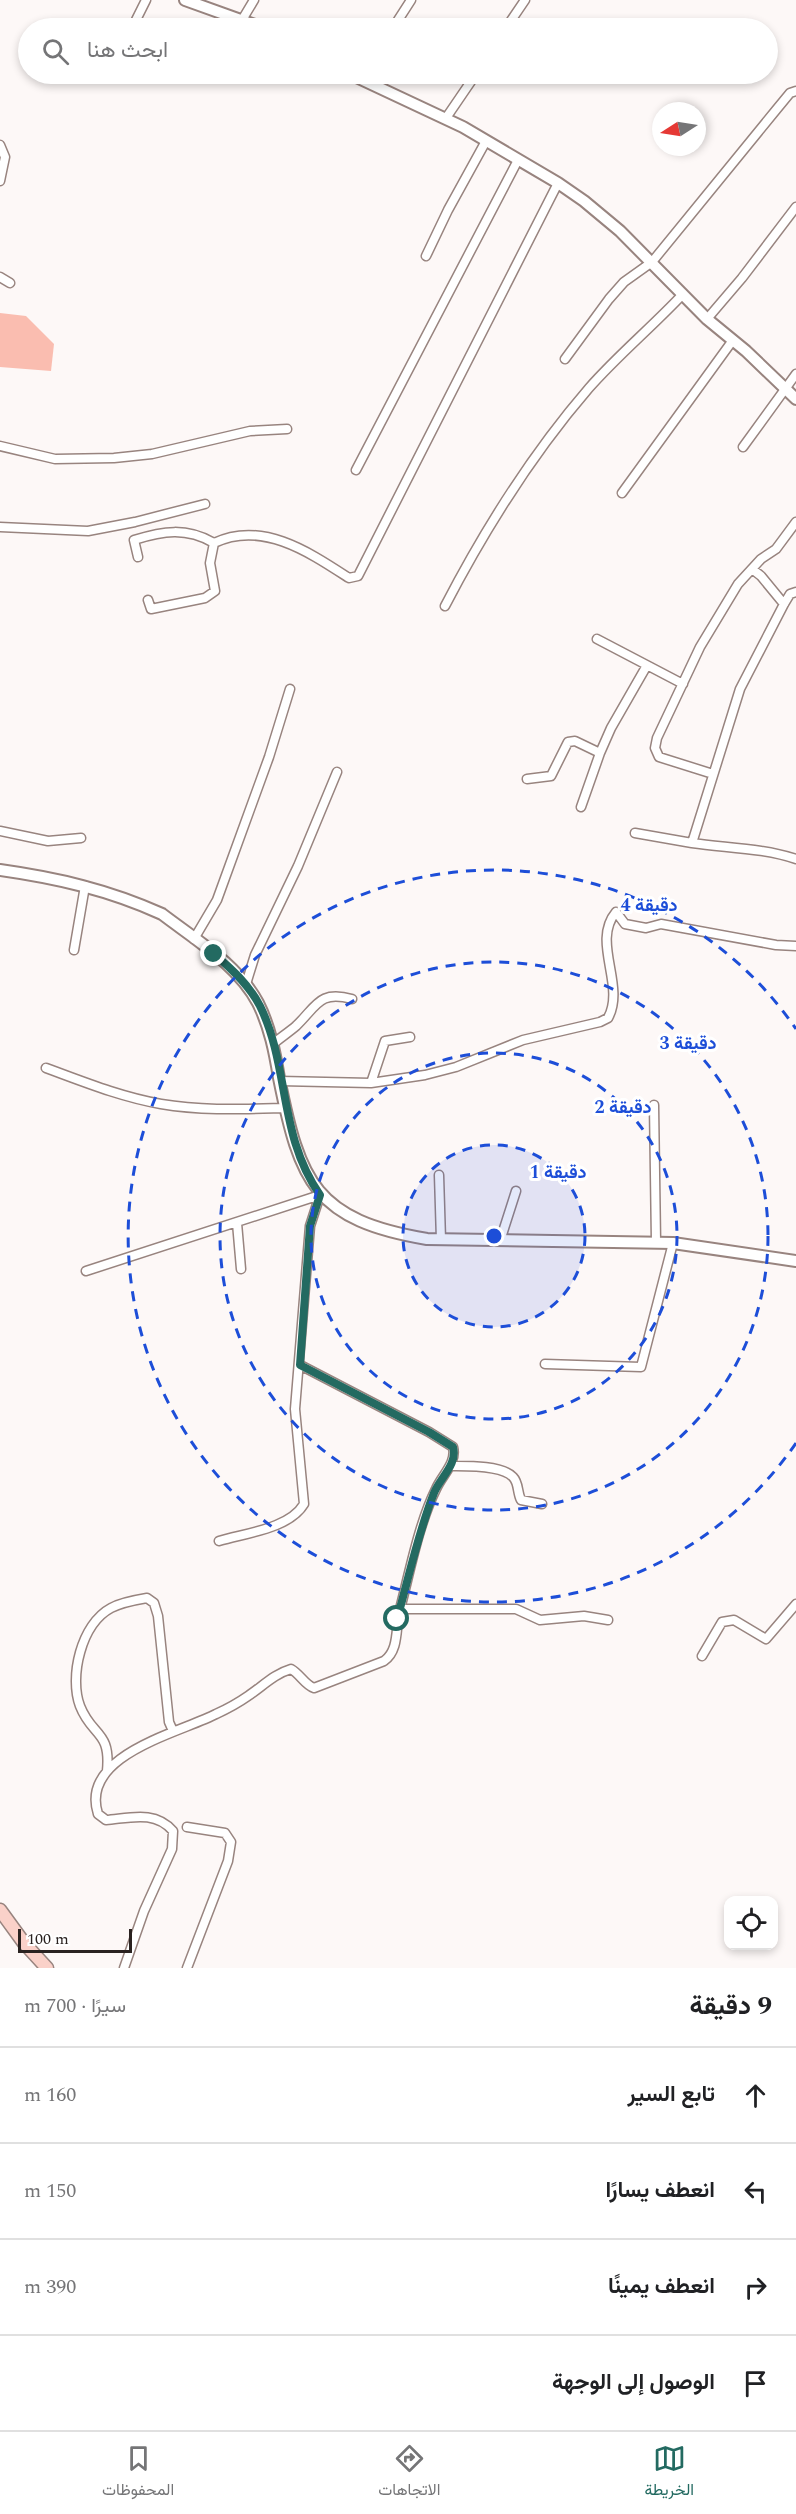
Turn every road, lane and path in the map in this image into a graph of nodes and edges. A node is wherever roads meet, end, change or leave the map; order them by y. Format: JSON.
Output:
{"nodes":[{"id":1,"x":146,"y":0,"type":"edge"},
{"id":2,"x":254,"y":0,"type":"edge"},
{"id":3,"x":411,"y":0,"type":"edge"},
{"id":4,"x":525,"y":0,"type":"edge"},
{"id":5,"x":191,"y":1,"type":"edge"},
{"id":6,"x":137,"y":18,"type":"edge"},
{"id":7,"x":237,"y":18,"type":"edge"},
{"id":8,"x":243,"y":18,"type":"edge"},
{"id":9,"x":399,"y":18,"type":"edge"},
{"id":10,"x":513,"y":18,"type":"edge"},
{"id":11,"x":374,"y":84,"type":"edge"},
{"id":12,"x":469,"y":84,"type":"edge"},
{"id":13,"x":796,"y":91,"type":"edge"},
{"id":14,"x":446,"y":118,"type":"junction"},
{"id":15,"x":486,"y":141,"type":"junction"},
{"id":16,"x":0,"y":145,"type":"edge"},
{"id":17,"x":518,"y":160,"type":"junction"},
{"id":18,"x":0,"y":181,"type":"edge"},
{"id":19,"x":558,"y":183,"type":"junction"},
{"id":20,"x":796,"y":207,"type":"edge"},
{"id":21,"x":426,"y":256,"type":"dead end"},
{"id":22,"x":652,"y":262,"type":"junction"},
{"id":23,"x":0,"y":277,"type":"edge"},
{"id":24,"x":10,"y":283,"type":"dead end"},
{"id":25,"x":682,"y":294,"type":"junction"},
{"id":26,"x":706,"y":319,"type":"junction"},
{"id":27,"x":733,"y":340,"type":"junction"},
{"id":28,"x":565,"y":359,"type":"dead end"},
{"id":29,"x":796,"y":374,"type":"edge"},
{"id":30,"x":785,"y":390,"type":"junction"},
{"id":31,"x":796,"y":399,"type":"edge"},
{"id":32,"x":287,"y":429,"type":"dead end"},
{"id":33,"x":0,"y":446,"type":"edge"},
{"id":34,"x":742,"y":447,"type":"dead end"},
{"id":35,"x":356,"y":470,"type":"dead end"},
{"id":36,"x":622,"y":493,"type":"dead end"},
{"id":37,"x":205,"y":504,"type":"dead end"},
{"id":38,"x":796,"y":522,"type":"edge"},
{"id":39,"x":0,"y":527,"type":"edge"},
{"id":40,"x":213,"y":543,"type":"junction"},
{"id":41,"x":138,"y":556,"type":"dead end"},
{"id":42,"x":752,"y":569,"type":"junction"},
{"id":43,"x":796,"y":592,"type":"edge"},
{"id":44,"x":148,"y":600,"type":"dead end"},
{"id":45,"x":784,"y":604,"type":"junction"},
{"id":46,"x":445,"y":606,"type":"dead end"},
{"id":47,"x":597,"y":639,"type":"dead end"},
{"id":48,"x":646,"y":667,"type":"junction"},
{"id":49,"x":683,"y":684,"type":"junction"},
{"id":50,"x":290,"y":689,"type":"dead end"},
{"id":51,"x":600,"y":753,"type":"junction"},
{"id":52,"x":337,"y":772,"type":"dead end"},
{"id":53,"x":713,"y":774,"type":"junction"},
{"id":54,"x":527,"y":779,"type":"dead end"},
{"id":55,"x":581,"y":807,"type":"dead end"},
{"id":56,"x":0,"y":831,"type":"edge"},
{"id":57,"x":635,"y":833,"type":"dead end"},
{"id":58,"x":81,"y":838,"type":"dead end"},
{"id":59,"x":692,"y":843,"type":"junction"},
{"id":60,"x":796,"y":859,"type":"edge"},
{"id":61,"x":0,"y":870,"type":"edge"},
{"id":62,"x":85,"y":886,"type":"junction"},
{"id":63,"x":194,"y":939,"type":"junction"},
{"id":64,"x":796,"y":946,"type":"edge"},
{"id":65,"x":74,"y":950,"type":"dead end"},
{"id":66,"x":246,"y":984,"type":"junction"},
{"id":67,"x":352,"y":999,"type":"dead end"},
{"id":68,"x":410,"y":1037,"type":"dead end"},
{"id":69,"x":273,"y":1044,"type":"junction"},
{"id":70,"x":46,"y":1068,"type":"dead end"},
{"id":71,"x":280,"y":1080,"type":"junction"},
{"id":72,"x":371,"y":1083,"type":"junction"},
{"id":73,"x":654,"y":1105,"type":"dead end"},
{"id":74,"x":286,"y":1108,"type":"junction"},
{"id":75,"x":439,"y":1175,"type":"dead end"},
{"id":76,"x":516,"y":1191,"type":"dead end"},
{"id":77,"x":320,"y":1195,"type":"junction"},
{"id":78,"x":237,"y":1223,"type":"junction"},
{"id":79,"x":441,"y":1240,"type":"junction"},
{"id":80,"x":500,"y":1241,"type":"junction"},
{"id":81,"x":656,"y":1242,"type":"junction"},
{"id":82,"x":673,"y":1243,"type":"junction"},
{"id":83,"x":796,"y":1261,"type":"edge"},
{"id":84,"x":241,"y":1269,"type":"dead end"},
{"id":85,"x":86,"y":1271,"type":"dead end"},
{"id":86,"x":545,"y":1364,"type":"dead end"},
{"id":87,"x":300,"y":1365,"type":"junction"},
{"id":88,"x":451,"y":1466,"type":"junction"},
{"id":89,"x":542,"y":1504,"type":"dead end"},
{"id":90,"x":219,"y":1541,"type":"dead end"},
{"id":91,"x":796,"y":1604,"type":"edge"},
{"id":92,"x":400,"y":1609,"type":"junction"},
{"id":93,"x":608,"y":1620,"type":"dead end"},
{"id":94,"x":702,"y":1656,"type":"dead end"},
{"id":95,"x":173,"y":1731,"type":"junction"},
{"id":96,"x":106,"y":1771,"type":"junction"},
{"id":97,"x":187,"y":1827,"type":"dead end"},
{"id":98,"x":0,"y":1910,"type":"edge"},
{"id":99,"x":47,"y":1968,"type":"edge"},
{"id":100,"x":124,"y":1968,"type":"edge"},
{"id":101,"x":187,"y":1968,"type":"edge"}],
"edges":[{"from":1,"to":6,"type":"street"},
{"from":2,"to":8,"type":"street"},
{"from":3,"to":9,"type":"street"},
{"from":4,"to":10,"type":"street"},
{"from":5,"to":7,"type":"street"},
{"from":11,"to":14,"type":"street"},
{"from":12,"to":14,"type":"street"},
{"from":13,"to":22,"type":"street"},
{"from":14,"to":15,"type":"street"},
{"from":15,"to":17,"type":"street"},
{"from":15,"to":21,"type":"street"},
{"from":16,"to":18,"type":"street"},
{"from":17,"to":19,"type":"street"},
{"from":17,"to":35,"type":"street"},
{"from":19,"to":22,"type":"street"},
{"from":19,"to":40,"type":"street"},
{"from":20,"to":26,"type":"street"},
{"from":22,"to":25,"type":"street"},
{"from":22,"to":28,"type":"street"},
{"from":23,"to":24,"type":"street"},
{"from":25,"to":26,"type":"street"},
{"from":25,"to":46,"type":"street"},
{"from":26,"to":27,"type":"street"},
{"from":27,"to":30,"type":"street"},
{"from":27,"to":36,"type":"street"},
{"from":29,"to":30,"type":"street"},
{"from":30,"to":31,"type":"street"},
{"from":30,"to":34,"type":"street"},
{"from":32,"to":33,"type":"street"},
{"from":37,"to":39,"type":"street"},
{"from":38,"to":42,"type":"street"},
{"from":40,"to":41,"type":"street"},
{"from":40,"to":44,"type":"street"},
{"from":42,"to":45,"type":"street"},
{"from":42,"to":49,"type":"street"},
{"from":43,"to":45,"type":"street"},
{"from":45,"to":53,"type":"street"},
{"from":47,"to":48,"type":"street"},
{"from":48,"to":49,"type":"street"},
{"from":48,"to":51,"type":"street"},
{"from":49,"to":53,"type":"street"},
{"from":50,"to":63,"type":"street"},
{"from":51,"to":54,"type":"street"},
{"from":51,"to":55,"type":"street"},
{"from":52,"to":66,"type":"street"},
{"from":53,"to":59,"type":"street"},
{"from":56,"to":58,"type":"street"},
{"from":57,"to":59,"type":"street"},
{"from":59,"to":60,"type":"street"},
{"from":61,"to":62,"type":"street"},
{"from":62,"to":63,"type":"street"},
{"from":62,"to":65,"type":"street"},
{"from":63,"to":66,"type":"street"},
{"from":64,"to":72,"type":"street"},
{"from":66,"to":69,"type":"street"},
{"from":67,"to":69,"type":"street"},
{"from":68,"to":72,"type":"street"},
{"from":69,"to":71,"type":"street"},
{"from":70,"to":74,"type":"street"},
{"from":71,"to":72,"type":"street"},
{"from":71,"to":74,"type":"street"},
{"from":73,"to":81,"type":"street"},
{"from":74,"to":77,"type":"street"},
{"from":75,"to":79,"type":"street"},
{"from":76,"to":80,"type":"street"},
{"from":77,"to":78,"type":"street"},
{"from":77,"to":79,"type":"street"},
{"from":77,"to":87,"type":"street"},
{"from":78,"to":84,"type":"street"},
{"from":78,"to":85,"type":"street"},
{"from":79,"to":80,"type":"street"},
{"from":80,"to":81,"type":"street"},
{"from":81,"to":82,"type":"street"},
{"from":82,"to":83,"type":"street"},
{"from":82,"to":86,"type":"street"},
{"from":87,"to":88,"type":"street"},
{"from":87,"to":90,"type":"street"},
{"from":88,"to":89,"type":"street"},
{"from":88,"to":92,"type":"street"},
{"from":91,"to":94,"type":"street"},
{"from":92,"to":93,"type":"street"},
{"from":92,"to":95,"type":"street"},
{"from":95,"to":96,"type":"street"},
{"from":95,"to":96,"type":"street"},
{"from":96,"to":100,"type":"street"},
{"from":97,"to":101,"type":"street"},
{"from":98,"to":99,"type":"main road"}]}
